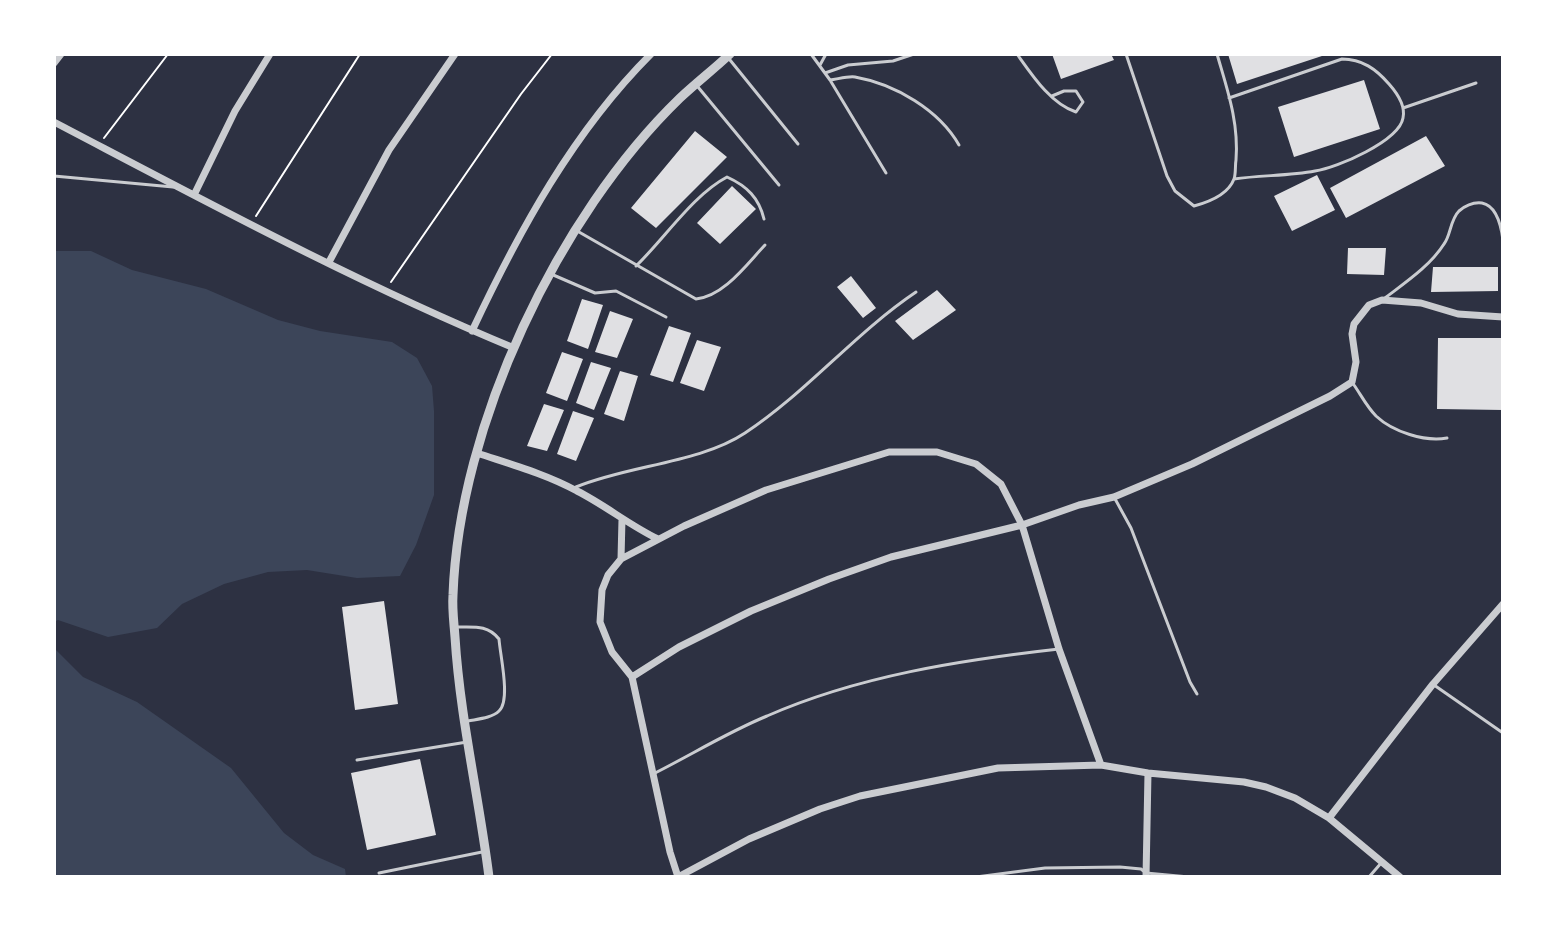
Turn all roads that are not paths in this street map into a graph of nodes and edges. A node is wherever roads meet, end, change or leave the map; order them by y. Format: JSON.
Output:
{"nodes":[{"id":1,"x":61,"y":54,"type":"edge"},
{"id":2,"x":270,"y":54,"type":"edge"},
{"id":3,"x":455,"y":54,"type":"edge"},
{"id":4,"x":651,"y":54,"type":"edge"},
{"id":5,"x":811,"y":54,"type":"edge"},
{"id":6,"x":826,"y":54,"type":"edge"},
{"id":7,"x":914,"y":54,"type":"edge"},
{"id":8,"x":1017,"y":54,"type":"edge"},
{"id":9,"x":1126,"y":54,"type":"edge"},
{"id":10,"x":1217,"y":54,"type":"edge"},
{"id":11,"x":729,"y":55,"type":"edge"},
{"id":12,"x":1356,"y":56,"type":"edge"},
{"id":13,"x":54,"y":63,"type":"edge"},
{"id":14,"x":819,"y":65,"type":"junction"},
{"id":15,"x":825,"y":73,"type":"junction"},
{"id":16,"x":830,"y":80,"type":"junction"},
{"id":17,"x":1476,"y":83,"type":"dead end"},
{"id":18,"x":696,"y":84,"type":"junction"},
{"id":19,"x":1052,"y":96,"type":"junction"},
{"id":20,"x":1229,"y":98,"type":"junction"},
{"id":21,"x":1403,"y":108,"type":"junction"},
{"id":22,"x":54,"y":122,"type":"edge"},
{"id":23,"x":798,"y":144,"type":"dead end"},
{"id":24,"x":959,"y":145,"type":"dead end"},
{"id":25,"x":886,"y":173,"type":"dead end"},
{"id":26,"x":54,"y":176,"type":"edge"},
{"id":27,"x":1234,"y":179,"type":"junction"},
{"id":28,"x":779,"y":185,"type":"dead end"},
{"id":29,"x":180,"y":188,"type":"junction"},
{"id":30,"x":194,"y":195,"type":"junction"},
{"id":31,"x":764,"y":219,"type":"dead end"},
{"id":32,"x":576,"y":230,"type":"junction"},
{"id":33,"x":765,"y":245,"type":"dead end"},
{"id":34,"x":329,"y":262,"type":"junction"},
{"id":35,"x":636,"y":266,"type":"junction"},
{"id":36,"x":551,"y":274,"type":"junction"},
{"id":37,"x":916,"y":292,"type":"dead end"},
{"id":38,"x":1382,"y":300,"type":"junction"},
{"id":39,"x":666,"y":317,"type":"dead end"},
{"id":40,"x":1503,"y":317,"type":"edge"},
{"id":41,"x":472,"y":331,"type":"junction"},
{"id":42,"x":514,"y":348,"type":"junction"},
{"id":43,"x":1352,"y":382,"type":"junction"},
{"id":44,"x":1447,"y":438,"type":"dead end"},
{"id":45,"x":477,"y":453,"type":"junction"},
{"id":46,"x":572,"y":488,"type":"junction"},
{"id":47,"x":1114,"y":497,"type":"junction"},
{"id":48,"x":622,"y":519,"type":"junction"},
{"id":49,"x":1022,"y":525,"type":"junction"},
{"id":50,"x":658,"y":539,"type":"junction"},
{"id":51,"x":621,"y":559,"type":"junction"},
{"id":52,"x":1503,"y":604,"type":"edge"},
{"id":53,"x":455,"y":628,"type":"junction"},
{"id":54,"x":1059,"y":649,"type":"junction"},
{"id":55,"x":632,"y":677,"type":"junction"},
{"id":56,"x":1433,"y":684,"type":"junction"},
{"id":57,"x":1197,"y":694,"type":"dead end"},
{"id":58,"x":464,"y":722,"type":"junction"},
{"id":59,"x":1503,"y":733,"type":"edge"},
{"id":60,"x":467,"y":742,"type":"junction"},
{"id":61,"x":357,"y":760,"type":"dead end"},
{"id":62,"x":1101,"y":765,"type":"junction"},
{"id":63,"x":1148,"y":773,"type":"junction"},
{"id":64,"x":653,"y":774,"type":"junction"},
{"id":65,"x":1329,"y":818,"type":"junction"},
{"id":66,"x":486,"y":852,"type":"junction"},
{"id":67,"x":1382,"y":862,"type":"junction"},
{"id":68,"x":379,"y":873,"type":"dead end"},
{"id":69,"x":1146,"y":875,"type":"edge"},
{"id":70,"x":489,"y":877,"type":"edge"},
{"id":71,"x":678,"y":877,"type":"edge"},
{"id":72,"x":976,"y":877,"type":"edge"},
{"id":73,"x":1189,"y":877,"type":"edge"},
{"id":74,"x":1369,"y":877,"type":"edge"},
{"id":75,"x":1400,"y":877,"type":"edge"}],
"edges":[{"from":1,"to":13,"type":"street"},
{"from":2,"to":30,"type":"street"},
{"from":3,"to":34,"type":"street"},
{"from":4,"to":41,"type":"street"},
{"from":5,"to":14,"type":"lane"},
{"from":6,"to":14,"type":"lane"},
{"from":7,"to":15,"type":"lane"},
{"from":8,"to":19,"type":"lane"},
{"from":9,"to":27,"type":"lane"},
{"from":10,"to":20,"type":"lane"},
{"from":11,"to":18,"type":"street"},
{"from":11,"to":23,"type":"lane"},
{"from":12,"to":20,"type":"lane"},
{"from":12,"to":21,"type":"lane"},
{"from":14,"to":15,"type":"lane"},
{"from":15,"to":16,"type":"lane"},
{"from":16,"to":24,"type":"lane"},
{"from":16,"to":25,"type":"lane"},
{"from":17,"to":21,"type":"lane"},
{"from":18,"to":28,"type":"lane"},
{"from":18,"to":32,"type":"street"},
{"from":19,"to":19,"type":"lane"},
{"from":20,"to":27,"type":"lane"},
{"from":21,"to":27,"type":"lane"},
{"from":22,"to":29,"type":"street"},
{"from":26,"to":29,"type":"lane"},
{"from":29,"to":30,"type":"street"},
{"from":30,"to":34,"type":"street"},
{"from":31,"to":35,"type":"lane"},
{"from":32,"to":35,"type":"lane"},
{"from":32,"to":36,"type":"street"},
{"from":33,"to":35,"type":"lane"},
{"from":34,"to":41,"type":"street"},
{"from":36,"to":39,"type":"lane"},
{"from":36,"to":42,"type":"street"},
{"from":37,"to":46,"type":"lane"},
{"from":38,"to":40,"type":"street"},
{"from":38,"to":40,"type":"lane"},
{"from":38,"to":43,"type":"street"},
{"from":41,"to":42,"type":"street"},
{"from":42,"to":45,"type":"street"},
{"from":43,"to":44,"type":"lane"},
{"from":43,"to":47,"type":"street"},
{"from":45,"to":46,"type":"street"},
{"from":45,"to":53,"type":"street"},
{"from":46,"to":48,"type":"street"},
{"from":47,"to":49,"type":"street"},
{"from":47,"to":57,"type":"lane"},
{"from":48,"to":50,"type":"street"},
{"from":48,"to":51,"type":"street"},
{"from":49,"to":50,"type":"street"},
{"from":49,"to":54,"type":"street"},
{"from":49,"to":55,"type":"street"},
{"from":50,"to":51,"type":"street"},
{"from":51,"to":55,"type":"street"},
{"from":52,"to":56,"type":"street"},
{"from":53,"to":58,"type":"street"},
{"from":53,"to":58,"type":"lane"},
{"from":54,"to":62,"type":"street"},
{"from":54,"to":64,"type":"lane"},
{"from":55,"to":64,"type":"street"},
{"from":56,"to":59,"type":"lane"},
{"from":56,"to":65,"type":"street"},
{"from":58,"to":60,"type":"street"},
{"from":60,"to":61,"type":"lane"},
{"from":60,"to":66,"type":"street"},
{"from":62,"to":63,"type":"street"},
{"from":62,"to":71,"type":"street"},
{"from":63,"to":65,"type":"street"},
{"from":63,"to":69,"type":"street"},
{"from":64,"to":71,"type":"street"},
{"from":65,"to":67,"type":"street"},
{"from":66,"to":68,"type":"lane"},
{"from":66,"to":70,"type":"street"},
{"from":67,"to":74,"type":"lane"},
{"from":67,"to":75,"type":"street"},
{"from":69,"to":72,"type":"lane"},
{"from":69,"to":73,"type":"lane"}]}
